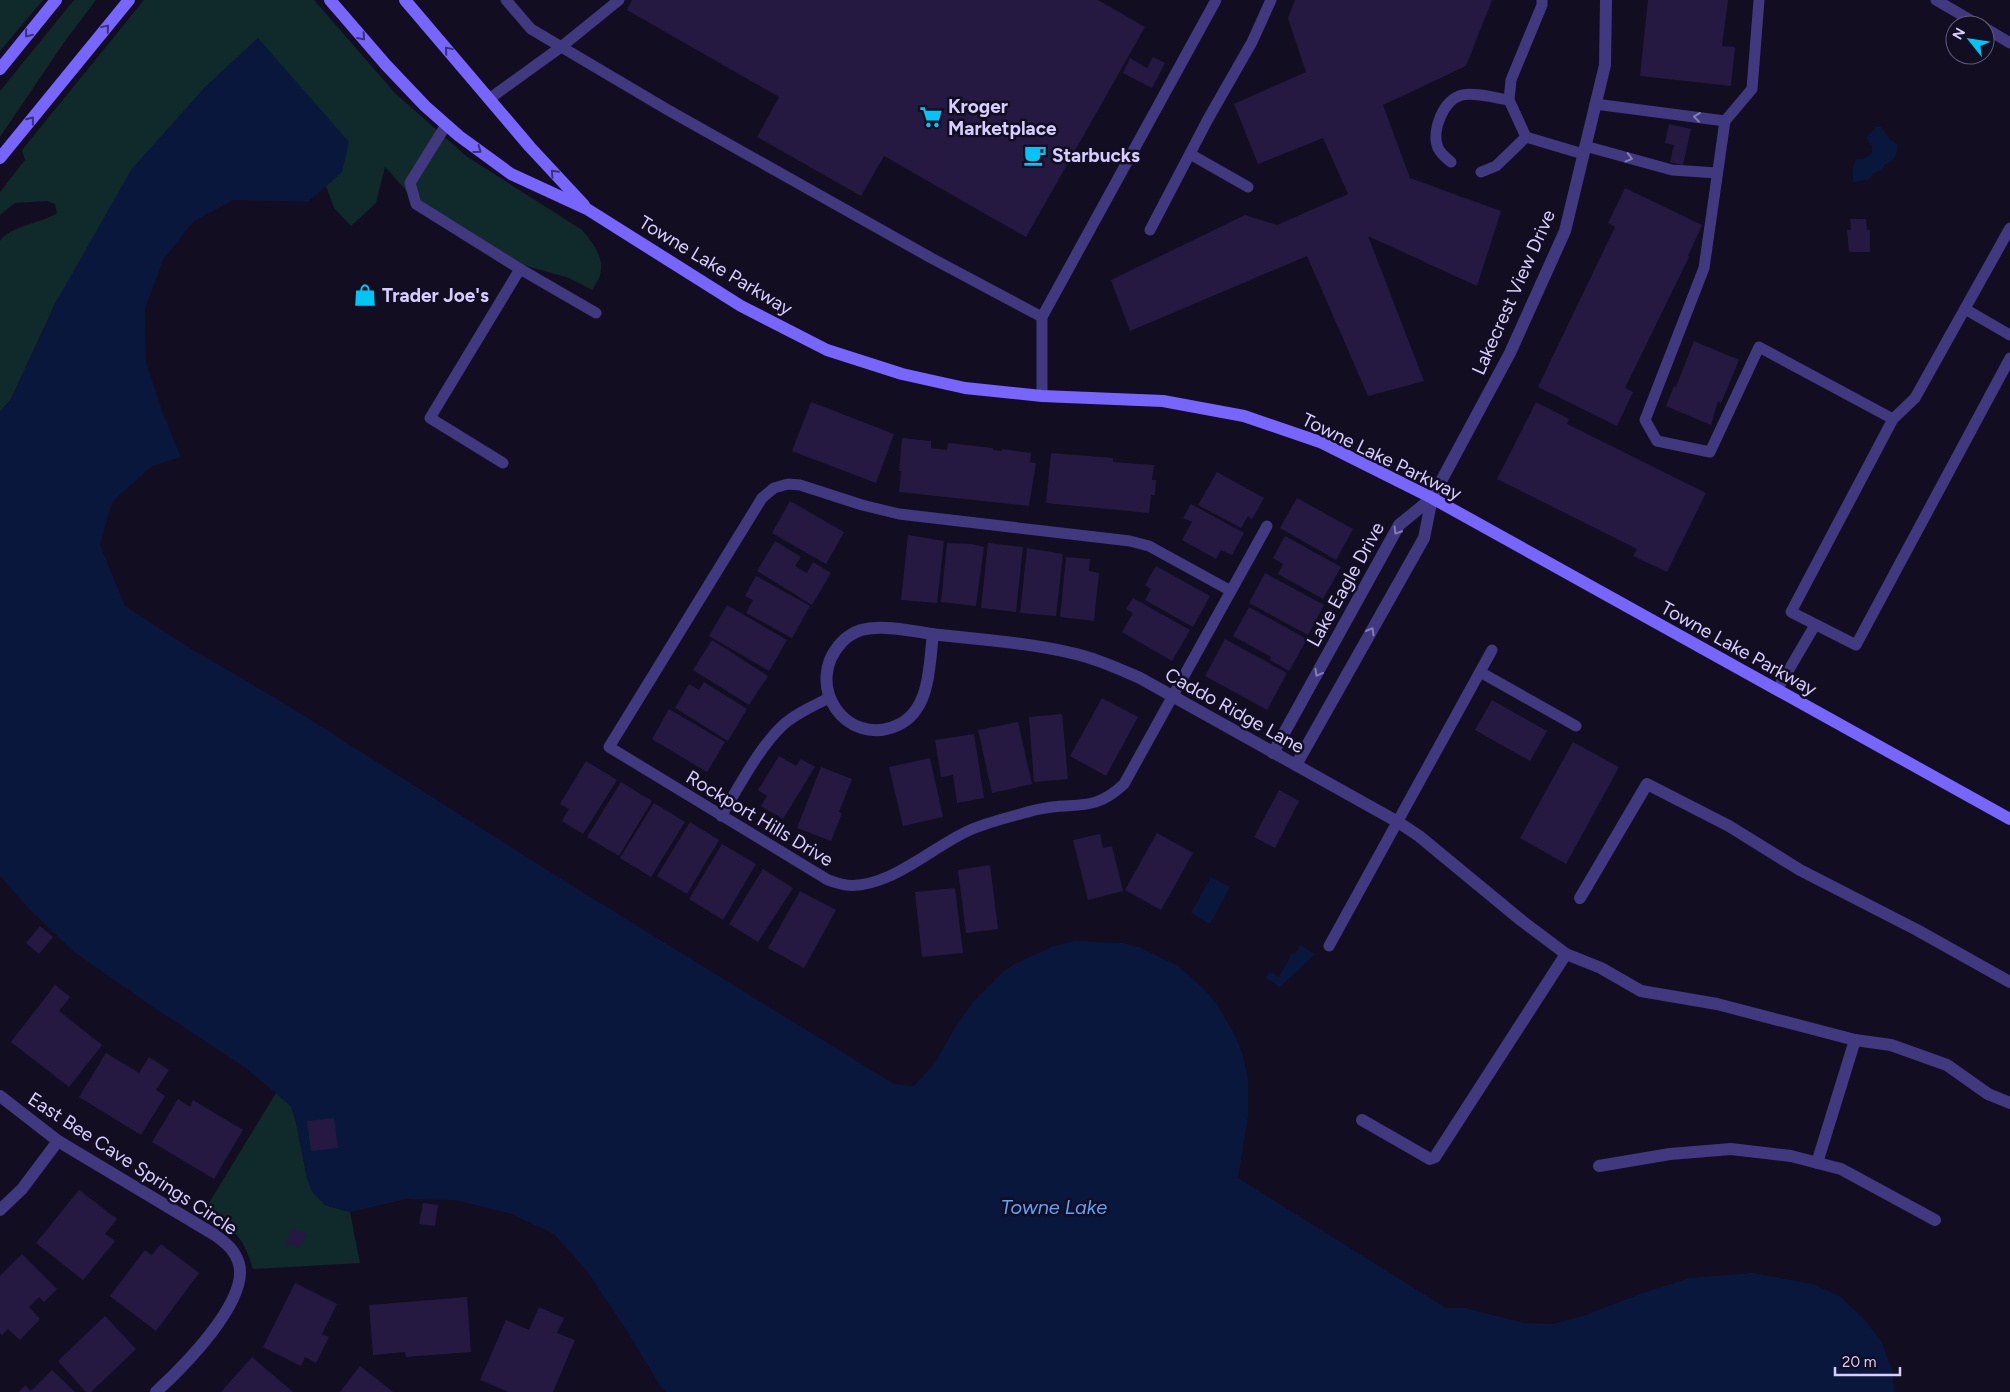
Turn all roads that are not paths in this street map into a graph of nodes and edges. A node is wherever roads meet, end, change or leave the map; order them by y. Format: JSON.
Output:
{"nodes":[{"id":1,"x":56,"y":0,"type":"edge"},
{"id":2,"x":129,"y":0,"type":"edge"},
{"id":3,"x":330,"y":0,"type":"edge"},
{"id":4,"x":405,"y":0,"type":"edge"},
{"id":5,"x":506,"y":0,"type":"edge"},
{"id":6,"x":619,"y":0,"type":"edge"},
{"id":7,"x":1216,"y":0,"type":"edge"},
{"id":8,"x":1271,"y":0,"type":"edge"},
{"id":9,"x":1542,"y":0,"type":"edge"},
{"id":10,"x":1606,"y":0,"type":"edge"},
{"id":11,"x":1759,"y":0,"type":"edge"},
{"id":12,"x":1936,"y":0,"type":"edge"},
{"id":13,"x":1962,"y":15,"type":"edge"},
{"id":14,"x":1995,"y":34,"type":"edge"},
{"id":15,"x":2010,"y":43,"type":"edge"},
{"id":16,"x":560,"y":47,"type":"junction"},
{"id":17,"x":0,"y":69,"type":"edge"},
{"id":18,"x":489,"y":99,"type":"junction"},
{"id":19,"x":1509,"y":100,"type":"junction"},
{"id":20,"x":1595,"y":104,"type":"junction"},
{"id":21,"x":1725,"y":121,"type":"junction"},
{"id":22,"x":446,"y":125,"type":"junction"},
{"id":23,"x":1526,"y":137,"type":"junction"},
{"id":24,"x":1584,"y":150,"type":"junction"},
{"id":25,"x":1190,"y":154,"type":"junction"},
{"id":26,"x":0,"y":158,"type":"edge"},
{"id":27,"x":1451,"y":162,"type":"dead end"},
{"id":28,"x":1481,"y":172,"type":"dead end"},
{"id":29,"x":1717,"y":173,"type":"junction"},
{"id":30,"x":1248,"y":187,"type":"dead end"},
{"id":31,"x":587,"y":209,"type":"junction"},
{"id":32,"x":2010,"y":228,"type":"edge"},
{"id":33,"x":1150,"y":230,"type":"dead end"},
{"id":34,"x":520,"y":269,"type":"junction"},
{"id":35,"x":1965,"y":309,"type":"junction"},
{"id":36,"x":596,"y":313,"type":"dead end"},
{"id":37,"x":1042,"y":317,"type":"junction"},
{"id":38,"x":2010,"y":335,"type":"edge"},
{"id":39,"x":2010,"y":358,"type":"edge"},
{"id":40,"x":1042,"y":396,"type":"junction"},
{"id":41,"x":1893,"y":419,"type":"junction"},
{"id":42,"x":503,"y":463,"type":"dead end"},
{"id":43,"x":1432,"y":498,"type":"junction"},
{"id":44,"x":1267,"y":526,"type":"dead end"},
{"id":45,"x":1230,"y":591,"type":"junction"},
{"id":46,"x":1815,"y":625,"type":"junction"},
{"id":47,"x":933,"y":634,"type":"junction"},
{"id":48,"x":1492,"y":650,"type":"dead end"},
{"id":49,"x":1480,"y":672,"type":"junction"},
{"id":50,"x":1777,"y":690,"type":"junction"},
{"id":51,"x":1172,"y":696,"type":"junction"},
{"id":52,"x":828,"y":698,"type":"junction"},
{"id":53,"x":1576,"y":726,"type":"dead end"},
{"id":54,"x":1273,"y":753,"type":"junction"},
{"id":55,"x":1296,"y":765,"type":"junction"},
{"id":56,"x":721,"y":816,"type":"junction"},
{"id":57,"x":2010,"y":819,"type":"edge"},
{"id":58,"x":1398,"y":822,"type":"junction"},
{"id":59,"x":1580,"y":898,"type":"dead end"},
{"id":60,"x":1329,"y":946,"type":"dead end"},
{"id":61,"x":1566,"y":954,"type":"junction"},
{"id":62,"x":2010,"y":982,"type":"edge"},
{"id":63,"x":1854,"y":1040,"type":"junction"},
{"id":64,"x":0,"y":1096,"type":"edge"},
{"id":65,"x":2010,"y":1103,"type":"edge"},
{"id":66,"x":1362,"y":1120,"type":"dead end"},
{"id":67,"x":58,"y":1141,"type":"junction"},
{"id":68,"x":1817,"y":1163,"type":"junction"},
{"id":69,"x":1599,"y":1166,"type":"dead end"},
{"id":70,"x":0,"y":1210,"type":"edge"},
{"id":71,"x":1935,"y":1220,"type":"dead end"},
{"id":72,"x":156,"y":1392,"type":"edge"}],
"edges":[{"from":1,"to":17,"type":"street","one_way":true},
{"from":26,"to":2,"type":"street","one_way":true},
{"from":3,"to":22,"type":"street","name":"Towne Lake Parkway","one_way":true},
{"from":18,"to":4,"type":"street","name":"Towne Lake Parkway","one_way":true},
{"from":5,"to":16,"type":"lane"},
{"from":6,"to":16,"type":"lane"},
{"from":7,"to":37,"type":"lane"},
{"from":8,"to":25,"type":"lane"},
{"from":9,"to":19,"type":"lane"},
{"from":10,"to":20,"type":"street","name":"Lakecrest View Drive"},
{"from":11,"to":21,"type":"lane"},
{"from":12,"to":13,"type":"lane"},
{"from":14,"to":15,"type":"lane"},
{"from":16,"to":18,"type":"lane"},
{"from":16,"to":37,"type":"lane"},
{"from":31,"to":18,"type":"street","name":"Towne Lake Parkway","one_way":true},
{"from":19,"to":23,"type":"lane"},
{"from":19,"to":27,"type":"lane"},
{"from":21,"to":20,"type":"lane","one_way":true},
{"from":20,"to":24,"type":"street","name":"Lakecrest View Drive"},
{"from":21,"to":29,"type":"lane"},
{"from":22,"to":31,"type":"street","name":"Towne Lake Parkway","one_way":true},
{"from":22,"to":34,"type":"lane"},
{"from":23,"to":24,"type":"lane"},
{"from":23,"to":28,"type":"lane"},
{"from":24,"to":29,"type":"lane","one_way":true},
{"from":24,"to":43,"type":"street","name":"Lakecrest View Drive"},
{"from":25,"to":30,"type":"lane"},
{"from":25,"to":33,"type":"lane"},
{"from":29,"to":41,"type":"lane"},
{"from":31,"to":40,"type":"street","name":"Towne Lake Parkway"},
{"from":32,"to":35,"type":"lane"},
{"from":34,"to":36,"type":"lane"},
{"from":34,"to":42,"type":"lane"},
{"from":35,"to":38,"type":"lane"},
{"from":35,"to":41,"type":"lane"},
{"from":37,"to":40,"type":"lane"},
{"from":39,"to":46,"type":"lane"},
{"from":40,"to":43,"type":"street","name":"Towne Lake Parkway"},
{"from":41,"to":46,"type":"lane"},
{"from":43,"to":50,"type":"street","name":"Towne Lake Parkway"},
{"from":43,"to":54,"type":"street","name":"Lake Eagle Drive","one_way":true},
{"from":55,"to":43,"type":"street","one_way":true},
{"from":44,"to":45,"type":"lane","name":"Rockport Hills Drive"},
{"from":45,"to":51,"type":"lane","name":"Rockport Hills Drive"},
{"from":45,"to":56,"type":"lane","name":"Rockport Hills Drive"},
{"from":46,"to":50,"type":"lane"},
{"from":47,"to":51,"type":"street","name":"Caddo Ridge Lane"},
{"from":47,"to":52,"type":"street","name":"Caddo Ridge Lane"},
{"from":47,"to":52,"type":"street"},
{"from":48,"to":49,"type":"lane"},
{"from":49,"to":53,"type":"lane"},
{"from":49,"to":58,"type":"lane"},
{"from":50,"to":57,"type":"street","name":"Towne Lake Parkway"},
{"from":51,"to":54,"type":"street","name":"Caddo Ridge Lane"},
{"from":51,"to":56,"type":"lane","name":"Rockport Hills Drive"},
{"from":52,"to":56,"type":"lane"},
{"from":54,"to":55,"type":"street","name":"Caddo Ridge Lane"},
{"from":55,"to":58,"type":"street","name":"Caddo Ridge Lane"},
{"from":58,"to":60,"type":"lane"},
{"from":58,"to":61,"type":"street","name":"Caddo Ridge Lane"},
{"from":59,"to":62,"type":"street"},
{"from":61,"to":63,"type":"street","name":"Caddo Ridge Lane"},
{"from":61,"to":66,"type":"street"},
{"from":63,"to":65,"type":"street","name":"Caddo Ridge Lane"},
{"from":63,"to":68,"type":"street"},
{"from":64,"to":67,"type":"street","name":"East Bee Cave Springs Circle"},
{"from":67,"to":70,"type":"street"},
{"from":67,"to":72,"type":"street","name":"East Bee Cave Springs Circle"},
{"from":68,"to":69,"type":"street"},
{"from":68,"to":71,"type":"street"}]}
